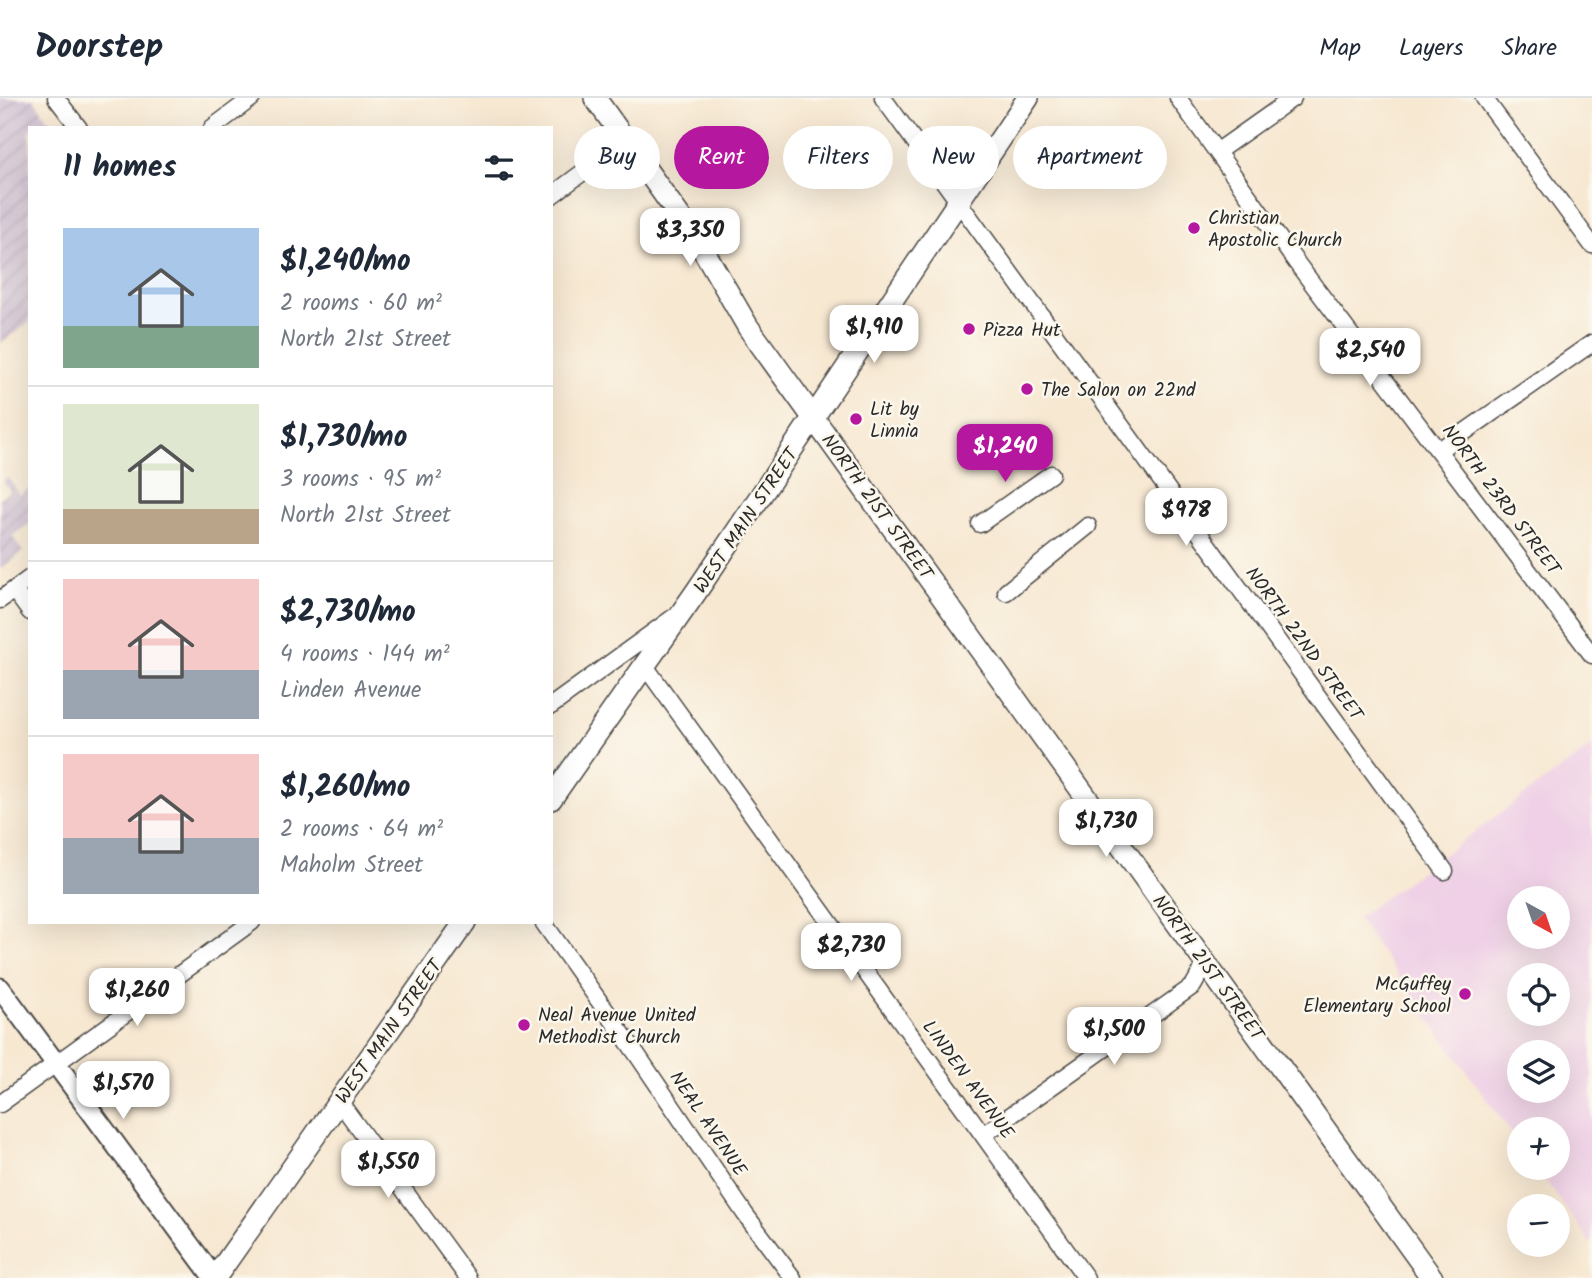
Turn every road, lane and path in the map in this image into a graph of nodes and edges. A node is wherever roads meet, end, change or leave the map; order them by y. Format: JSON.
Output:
{"nodes":[{"id":1,"x":56,"y":98,"type":"edge"},
{"id":2,"x":252,"y":98,"type":"edge"},
{"id":3,"x":595,"y":98,"type":"edge"},
{"id":4,"x":883,"y":98,"type":"edge"},
{"id":5,"x":1028,"y":98,"type":"edge"},
{"id":6,"x":1178,"y":98,"type":"edge"},
{"id":7,"x":1293,"y":98,"type":"edge"},
{"id":8,"x":1484,"y":98,"type":"edge"},
{"id":9,"x":77,"y":126,"type":"edge"},
{"id":10,"x":215,"y":126,"type":"edge"},
{"id":11,"x":616,"y":126,"type":"edge"},
{"id":12,"x":1218,"y":151,"type":"junction"},
{"id":13,"x":574,"y":179,"type":"edge"},
{"id":14,"x":660,"y":188,"type":"edge"},
{"id":15,"x":553,"y":195,"type":"edge"},
{"id":16,"x":958,"y":202,"type":"junction"},
{"id":17,"x":1592,"y":245,"type":"edge"},
{"id":18,"x":1592,"y":343,"type":"edge"},
{"id":19,"x":814,"y":416,"type":"junction"},
{"id":20,"x":1439,"y":450,"type":"junction"},
{"id":21,"x":1051,"y":474,"type":"dead end"},
{"id":22,"x":980,"y":524,"type":"dead end"},
{"id":23,"x":1088,"y":526,"type":"dead end"},
{"id":24,"x":28,"y":580,"type":"edge"},
{"id":25,"x":14,"y":590,"type":"junction"},
{"id":26,"x":1006,"y":592,"type":"dead end"},
{"id":27,"x":0,"y":600,"type":"edge"},
{"id":28,"x":28,"y":609,"type":"edge"},
{"id":29,"x":684,"y":609,"type":"junction"},
{"id":30,"x":1592,"y":655,"type":"edge"},
{"id":31,"x":645,"y":666,"type":"junction"},
{"id":32,"x":553,"y":705,"type":"edge"},
{"id":33,"x":553,"y":796,"type":"edge"},
{"id":34,"x":1445,"y":871,"type":"dead end"},
{"id":35,"x":250,"y":924,"type":"edge"},
{"id":36,"x":464,"y":924,"type":"edge"},
{"id":37,"x":544,"y":924,"type":"edge"},
{"id":38,"x":1206,"y":963,"type":"junction"},
{"id":39,"x":0,"y":988,"type":"edge"},
{"id":40,"x":56,"y":1064,"type":"junction"},
{"id":41,"x":339,"y":1101,"type":"junction"},
{"id":42,"x":0,"y":1104,"type":"edge"},
{"id":43,"x":983,"y":1135,"type":"junction"},
{"id":44,"x":214,"y":1278,"type":"edge"},
{"id":45,"x":468,"y":1278,"type":"edge"},
{"id":46,"x":793,"y":1278,"type":"edge"},
{"id":47,"x":1086,"y":1278,"type":"edge"},
{"id":48,"x":1432,"y":1278,"type":"edge"}],
"edges":[{"from":1,"to":9,"type":"street"},
{"from":2,"to":10,"type":"street"},
{"from":3,"to":11,"type":"main road","name":"NORTH 21ST STREET"},
{"from":4,"to":16,"type":"street","name":"NORTH 22ND STREET"},
{"from":5,"to":16,"type":"main road","name":"WEST MAIN STREET"},
{"from":6,"to":12,"type":"street","name":"NORTH 23RD STREET"},
{"from":7,"to":12,"type":"street"},
{"from":8,"to":17,"type":"street"},
{"from":12,"to":20,"type":"street","name":"NORTH 23RD STREET"},
{"from":13,"to":15,"type":"street"},
{"from":14,"to":19,"type":"main road","name":"NORTH 21ST STREET"},
{"from":16,"to":19,"type":"main road","name":"WEST MAIN STREET"},
{"from":16,"to":34,"type":"street","name":"NORTH 22ND STREET"},
{"from":18,"to":20,"type":"street"},
{"from":19,"to":29,"type":"main road","name":"WEST MAIN STREET"},
{"from":19,"to":38,"type":"main road","name":"NORTH 21ST STREET"},
{"from":20,"to":30,"type":"street","name":"NORTH 23RD STREET"},
{"from":21,"to":22,"type":"street"},
{"from":23,"to":26,"type":"street"},
{"from":24,"to":25,"type":"street"},
{"from":25,"to":27,"type":"street"},
{"from":25,"to":28,"type":"street"},
{"from":29,"to":31,"type":"main road","name":"WEST MAIN STREET"},
{"from":29,"to":32,"type":"street"},
{"from":31,"to":33,"type":"main road","name":"WEST MAIN STREET"},
{"from":31,"to":43,"type":"street","name":"LINDEN AVENUE"},
{"from":35,"to":40,"type":"street"},
{"from":36,"to":41,"type":"main road","name":"WEST MAIN STREET"},
{"from":37,"to":46,"type":"street","name":"NEAL AVENUE"},
{"from":38,"to":43,"type":"street"},
{"from":38,"to":48,"type":"main road","name":"NORTH 21ST STREET"},
{"from":39,"to":40,"type":"street"},
{"from":40,"to":42,"type":"street"},
{"from":40,"to":44,"type":"street"},
{"from":41,"to":44,"type":"main road","name":"WEST MAIN STREET"},
{"from":41,"to":45,"type":"street"},
{"from":43,"to":47,"type":"street","name":"LINDEN AVENUE"}]}
